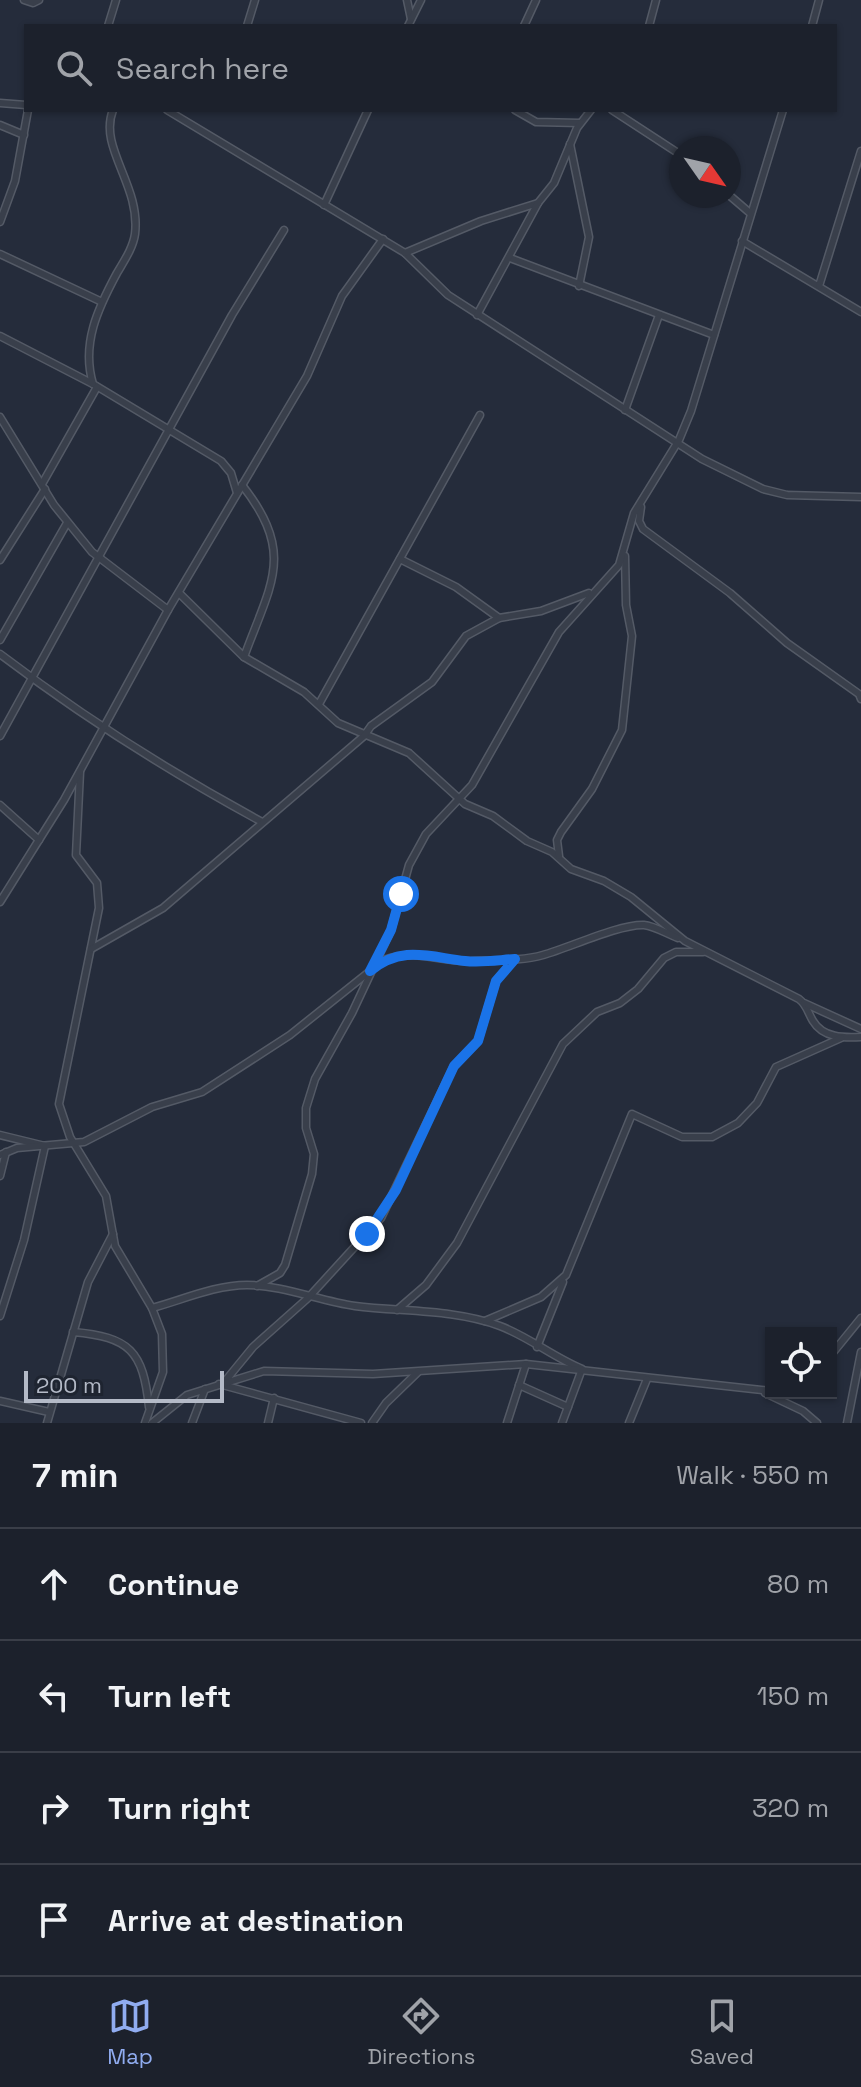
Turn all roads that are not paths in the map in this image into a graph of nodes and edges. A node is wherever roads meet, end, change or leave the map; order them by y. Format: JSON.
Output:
{"nodes":[{"id":1,"x":24,"y":0,"type":"edge"},
{"id":2,"x":39,"y":0,"type":"edge"},
{"id":3,"x":116,"y":0,"type":"edge"},
{"id":4,"x":255,"y":0,"type":"edge"},
{"id":5,"x":407,"y":0,"type":"edge"},
{"id":6,"x":421,"y":0,"type":"edge"},
{"id":7,"x":536,"y":0,"type":"edge"},
{"id":8,"x":656,"y":0,"type":"edge"},
{"id":9,"x":819,"y":0,"type":"edge"},
{"id":10,"x":409,"y":23,"type":"edge"},
{"id":11,"x":109,"y":24,"type":"edge"},
{"id":12,"x":248,"y":24,"type":"edge"},
{"id":13,"x":525,"y":24,"type":"edge"},
{"id":14,"x":650,"y":24,"type":"edge"},
{"id":15,"x":813,"y":24,"type":"edge"},
{"id":16,"x":0,"y":103,"type":"edge"},
{"id":17,"x":24,"y":107,"type":"edge"},
{"id":18,"x":27,"y":112,"type":"edge"},
{"id":19,"x":113,"y":112,"type":"edge"},
{"id":20,"x":170,"y":112,"type":"edge"},
{"id":21,"x":367,"y":112,"type":"edge"},
{"id":22,"x":518,"y":112,"type":"edge"},
{"id":23,"x":589,"y":112,"type":"edge"},
{"id":24,"x":615,"y":112,"type":"edge"},
{"id":25,"x":782,"y":112,"type":"edge"},
{"id":26,"x":580,"y":123,"type":"junction"},
{"id":27,"x":0,"y":125,"type":"edge"},
{"id":28,"x":24,"y":135,"type":"junction"},
{"id":29,"x":570,"y":144,"type":"junction"},
{"id":30,"x":669,"y":147,"type":"edge"},
{"id":31,"x":861,"y":151,"type":"edge"},
{"id":32,"x":538,"y":203,"type":"junction"},
{"id":33,"x":324,"y":205,"type":"junction"},
{"id":34,"x":741,"y":205,"type":"edge"},
{"id":35,"x":750,"y":213,"type":"junction"},
{"id":36,"x":0,"y":222,"type":"edge"},
{"id":37,"x":284,"y":230,"type":"dead end"},
{"id":38,"x":383,"y":239,"type":"junction"},
{"id":39,"x":742,"y":241,"type":"junction"},
{"id":40,"x":405,"y":253,"type":"junction"},
{"id":41,"x":0,"y":254,"type":"edge"},
{"id":42,"x":510,"y":258,"type":"junction"},
{"id":43,"x":579,"y":286,"type":"junction"},
{"id":44,"x":819,"y":286,"type":"junction"},
{"id":45,"x":102,"y":302,"type":"junction"},
{"id":46,"x":861,"y":312,"type":"edge"},
{"id":47,"x":477,"y":315,"type":"junction"},
{"id":48,"x":659,"y":315,"type":"junction"},
{"id":49,"x":714,"y":335,"type":"junction"},
{"id":50,"x":0,"y":336,"type":"edge"},
{"id":51,"x":95,"y":385,"type":"junction"},
{"id":52,"x":625,"y":410,"type":"junction"},
{"id":53,"x":480,"y":415,"type":"dead end"},
{"id":54,"x":3,"y":420,"type":"edge"},
{"id":55,"x":168,"y":431,"type":"junction"},
{"id":56,"x":0,"y":432,"type":"edge"},
{"id":57,"x":676,"y":445,"type":"junction"},
{"id":58,"x":242,"y":485,"type":"junction"},
{"id":59,"x":43,"y":486,"type":"junction"},
{"id":60,"x":237,"y":493,"type":"junction"},
{"id":61,"x":861,"y":497,"type":"edge"},
{"id":62,"x":643,"y":503,"type":"junction"},
{"id":63,"x":67,"y":523,"type":"junction"},
{"id":64,"x":624,"y":552,"type":"junction"},
{"id":65,"x":99,"y":558,"type":"junction"},
{"id":66,"x":400,"y":559,"type":"junction"},
{"id":67,"x":0,"y":560,"type":"edge"},
{"id":68,"x":593,"y":592,"type":"junction"},
{"id":69,"x":179,"y":593,"type":"junction"},
{"id":70,"x":168,"y":610,"type":"junction"},
{"id":71,"x":499,"y":618,"type":"junction"},
{"id":72,"x":0,"y":640,"type":"edge"},
{"id":73,"x":0,"y":654,"type":"edge"},
{"id":74,"x":244,"y":657,"type":"junction"},
{"id":75,"x":31,"y":677,"type":"junction"},
{"id":76,"x":861,"y":699,"type":"edge"},
{"id":77,"x":319,"y":704,"type":"junction"},
{"id":78,"x":102,"y":728,"type":"junction"},
{"id":79,"x":0,"y":736,"type":"edge"},
{"id":80,"x":364,"y":736,"type":"junction"},
{"id":81,"x":81,"y":768,"type":"junction"},
{"id":82,"x":459,"y":799,"type":"junction"},
{"id":83,"x":0,"y":805,"type":"edge"},
{"id":84,"x":262,"y":822,"type":"junction"},
{"id":85,"x":39,"y":840,"type":"junction"},
{"id":86,"x":560,"y":860,"type":"junction"},
{"id":87,"x":0,"y":902,"type":"edge"},
{"id":88,"x":685,"y":941,"type":"junction"},
{"id":89,"x":91,"y":949,"type":"junction"},
{"id":90,"x":706,"y":952,"type":"junction"},
{"id":91,"x":515,"y":959,"type":"junction"},
{"id":92,"x":370,"y":971,"type":"junction"},
{"id":93,"x":804,"y":1003,"type":"junction"},
{"id":94,"x":861,"y":1029,"type":"edge"},
{"id":95,"x":861,"y":1037,"type":"edge"},
{"id":96,"x":841,"y":1038,"type":"junction"},
{"id":97,"x":0,"y":1135,"type":"edge"},
{"id":98,"x":75,"y":1144,"type":"junction"},
{"id":99,"x":45,"y":1146,"type":"junction"},
{"id":100,"x":3,"y":1154,"type":"edge"},
{"id":101,"x":0,"y":1176,"type":"edge"},
{"id":102,"x":113,"y":1234,"type":"junction"},
{"id":103,"x":566,"y":1275,"type":"junction"},
{"id":104,"x":257,"y":1286,"type":"junction"},
{"id":105,"x":308,"y":1298,"type":"junction"},
{"id":106,"x":152,"y":1308,"type":"junction"},
{"id":107,"x":397,"y":1310,"type":"junction"},
{"id":108,"x":0,"y":1316,"type":"edge"},
{"id":109,"x":861,"y":1318,"type":"edge"},
{"id":110,"x":485,"y":1321,"type":"junction"},
{"id":111,"x":73,"y":1332,"type":"junction"},
{"id":112,"x":537,"y":1347,"type":"junction"},
{"id":113,"x":837,"y":1348,"type":"edge"},
{"id":114,"x":861,"y":1352,"type":"edge"},
{"id":115,"x":526,"y":1364,"type":"junction"},
{"id":116,"x":582,"y":1369,"type":"junction"},
{"id":117,"x":418,"y":1372,"type":"junction"},
{"id":118,"x":647,"y":1379,"type":"junction"},
{"id":119,"x":221,"y":1383,"type":"junction"},
{"id":120,"x":519,"y":1385,"type":"junction"},
{"id":121,"x":205,"y":1389,"type":"junction"},
{"id":122,"x":758,"y":1390,"type":"junction"},
{"id":123,"x":765,"y":1391,"type":"edge"},
{"id":124,"x":274,"y":1398,"type":"junction"},
{"id":125,"x":0,"y":1401,"type":"edge"},
{"id":126,"x":568,"y":1407,"type":"junction"},
{"id":127,"x":150,"y":1411,"type":"junction"},
{"id":128,"x":49,"y":1412,"type":"junction"},
{"id":129,"x":47,"y":1423,"type":"edge"},
{"id":130,"x":145,"y":1423,"type":"edge"},
{"id":131,"x":152,"y":1423,"type":"edge"},
{"id":132,"x":192,"y":1423,"type":"edge"},
{"id":133,"x":268,"y":1423,"type":"edge"},
{"id":134,"x":361,"y":1423,"type":"edge"},
{"id":135,"x":372,"y":1423,"type":"edge"},
{"id":136,"x":507,"y":1423,"type":"edge"},
{"id":137,"x":562,"y":1423,"type":"edge"},
{"id":138,"x":629,"y":1423,"type":"edge"},
{"id":139,"x":817,"y":1423,"type":"edge"},
{"id":140,"x":847,"y":1423,"type":"edge"}],
"edges":[{"from":1,"to":2,"type":"street"},
{"from":3,"to":11,"type":"street"},
{"from":4,"to":12,"type":"street"},
{"from":5,"to":10,"type":"street"},
{"from":6,"to":10,"type":"street"},
{"from":7,"to":13,"type":"street"},
{"from":8,"to":14,"type":"street"},
{"from":9,"to":15,"type":"street"},
{"from":16,"to":17,"type":"street"},
{"from":18,"to":28,"type":"street"},
{"from":19,"to":45,"type":"street"},
{"from":20,"to":33,"type":"street"},
{"from":21,"to":33,"type":"street"},
{"from":22,"to":26,"type":"street"},
{"from":23,"to":26,"type":"street"},
{"from":24,"to":30,"type":"street"},
{"from":25,"to":35,"type":"street"},
{"from":26,"to":29,"type":"street"},
{"from":27,"to":28,"type":"street"},
{"from":28,"to":36,"type":"street"},
{"from":29,"to":32,"type":"street"},
{"from":29,"to":43,"type":"street"},
{"from":31,"to":44,"type":"street"},
{"from":32,"to":40,"type":"street"},
{"from":32,"to":42,"type":"street"},
{"from":33,"to":38,"type":"street"},
{"from":34,"to":35,"type":"street"},
{"from":35,"to":39,"type":"street"},
{"from":37,"to":55,"type":"street"},
{"from":38,"to":40,"type":"street"},
{"from":38,"to":58,"type":"street"},
{"from":39,"to":44,"type":"street"},
{"from":39,"to":49,"type":"street"},
{"from":40,"to":47,"type":"street"},
{"from":41,"to":45,"type":"street"},
{"from":42,"to":43,"type":"street"},
{"from":42,"to":47,"type":"street"},
{"from":43,"to":48,"type":"street"},
{"from":44,"to":46,"type":"street"},
{"from":45,"to":51,"type":"street"},
{"from":47,"to":52,"type":"street"},
{"from":48,"to":49,"type":"street"},
{"from":48,"to":52,"type":"street"},
{"from":49,"to":57,"type":"street"},
{"from":50,"to":51,"type":"street"},
{"from":51,"to":55,"type":"street"},
{"from":51,"to":59,"type":"street"},
{"from":52,"to":57,"type":"street"},
{"from":53,"to":66,"type":"street"},
{"from":54,"to":56,"type":"street"},
{"from":54,"to":59,"type":"street"},
{"from":55,"to":60,"type":"street"},
{"from":55,"to":65,"type":"street"},
{"from":57,"to":61,"type":"street"},
{"from":57,"to":62,"type":"street"},
{"from":58,"to":60,"type":"street"},
{"from":58,"to":74,"type":"street"},
{"from":59,"to":63,"type":"street"},
{"from":59,"to":67,"type":"street"},
{"from":60,"to":69,"type":"street"},
{"from":62,"to":64,"type":"street"},
{"from":62,"to":76,"type":"street"},
{"from":63,"to":65,"type":"street"},
{"from":63,"to":72,"type":"street"},
{"from":64,"to":68,"type":"street"},
{"from":64,"to":86,"type":"street"},
{"from":65,"to":70,"type":"street"},
{"from":65,"to":75,"type":"street"},
{"from":66,"to":71,"type":"street"},
{"from":66,"to":77,"type":"street"},
{"from":68,"to":71,"type":"street"},
{"from":68,"to":82,"type":"street"},
{"from":69,"to":70,"type":"street"},
{"from":69,"to":74,"type":"street"},
{"from":70,"to":78,"type":"street"},
{"from":71,"to":80,"type":"street"},
{"from":73,"to":75,"type":"street"},
{"from":74,"to":77,"type":"street"},
{"from":75,"to":78,"type":"street"},
{"from":75,"to":79,"type":"street"},
{"from":77,"to":80,"type":"street"},
{"from":78,"to":81,"type":"street"},
{"from":78,"to":84,"type":"street"},
{"from":80,"to":82,"type":"street"},
{"from":80,"to":84,"type":"street"},
{"from":81,"to":85,"type":"street"},
{"from":81,"to":89,"type":"street"},
{"from":82,"to":86,"type":"street"},
{"from":82,"to":92,"type":"street"},
{"from":83,"to":85,"type":"street"},
{"from":84,"to":89,"type":"street"},
{"from":85,"to":87,"type":"street"},
{"from":86,"to":88,"type":"street"},
{"from":88,"to":90,"type":"street"},
{"from":88,"to":91,"type":"street"},
{"from":89,"to":98,"type":"street"},
{"from":90,"to":93,"type":"street"},
{"from":90,"to":107,"type":"street"},
{"from":91,"to":92,"type":"street"},
{"from":91,"to":105,"type":"street"},
{"from":92,"to":98,"type":"street"},
{"from":92,"to":104,"type":"street"},
{"from":93,"to":94,"type":"street"},
{"from":93,"to":96,"type":"street"},
{"from":95,"to":96,"type":"street"},
{"from":96,"to":103,"type":"street"},
{"from":97,"to":99,"type":"street"},
{"from":98,"to":99,"type":"street"},
{"from":98,"to":102,"type":"street"},
{"from":99,"to":100,"type":"street"},
{"from":99,"to":108,"type":"street"},
{"from":100,"to":101,"type":"street"},
{"from":102,"to":106,"type":"street"},
{"from":102,"to":111,"type":"street"},
{"from":103,"to":110,"type":"street"},
{"from":103,"to":112,"type":"street"},
{"from":104,"to":105,"type":"street"},
{"from":104,"to":106,"type":"street"},
{"from":105,"to":107,"type":"street"},
{"from":105,"to":119,"type":"street"},
{"from":106,"to":127,"type":"street"},
{"from":107,"to":110,"type":"street"},
{"from":109,"to":113,"type":"street"},
{"from":110,"to":112,"type":"street"},
{"from":111,"to":127,"type":"street"},
{"from":111,"to":128,"type":"street"},
{"from":112,"to":116,"type":"street"},
{"from":114,"to":140,"type":"street"},
{"from":115,"to":116,"type":"street"},
{"from":115,"to":117,"type":"street"},
{"from":115,"to":120,"type":"street"},
{"from":116,"to":118,"type":"street"},
{"from":116,"to":126,"type":"street"},
{"from":117,"to":119,"type":"street"},
{"from":117,"to":135,"type":"street"},
{"from":118,"to":122,"type":"street"},
{"from":118,"to":138,"type":"street"},
{"from":119,"to":121,"type":"street"},
{"from":119,"to":124,"type":"street"},
{"from":120,"to":126,"type":"street"},
{"from":120,"to":136,"type":"street"},
{"from":121,"to":131,"type":"street"},
{"from":121,"to":132,"type":"street"},
{"from":122,"to":123,"type":"street"},
{"from":122,"to":139,"type":"street"},
{"from":124,"to":133,"type":"street"},
{"from":124,"to":134,"type":"street"},
{"from":125,"to":128,"type":"street"},
{"from":126,"to":137,"type":"street"},
{"from":127,"to":130,"type":"street"},
{"from":128,"to":129,"type":"street"}]}
